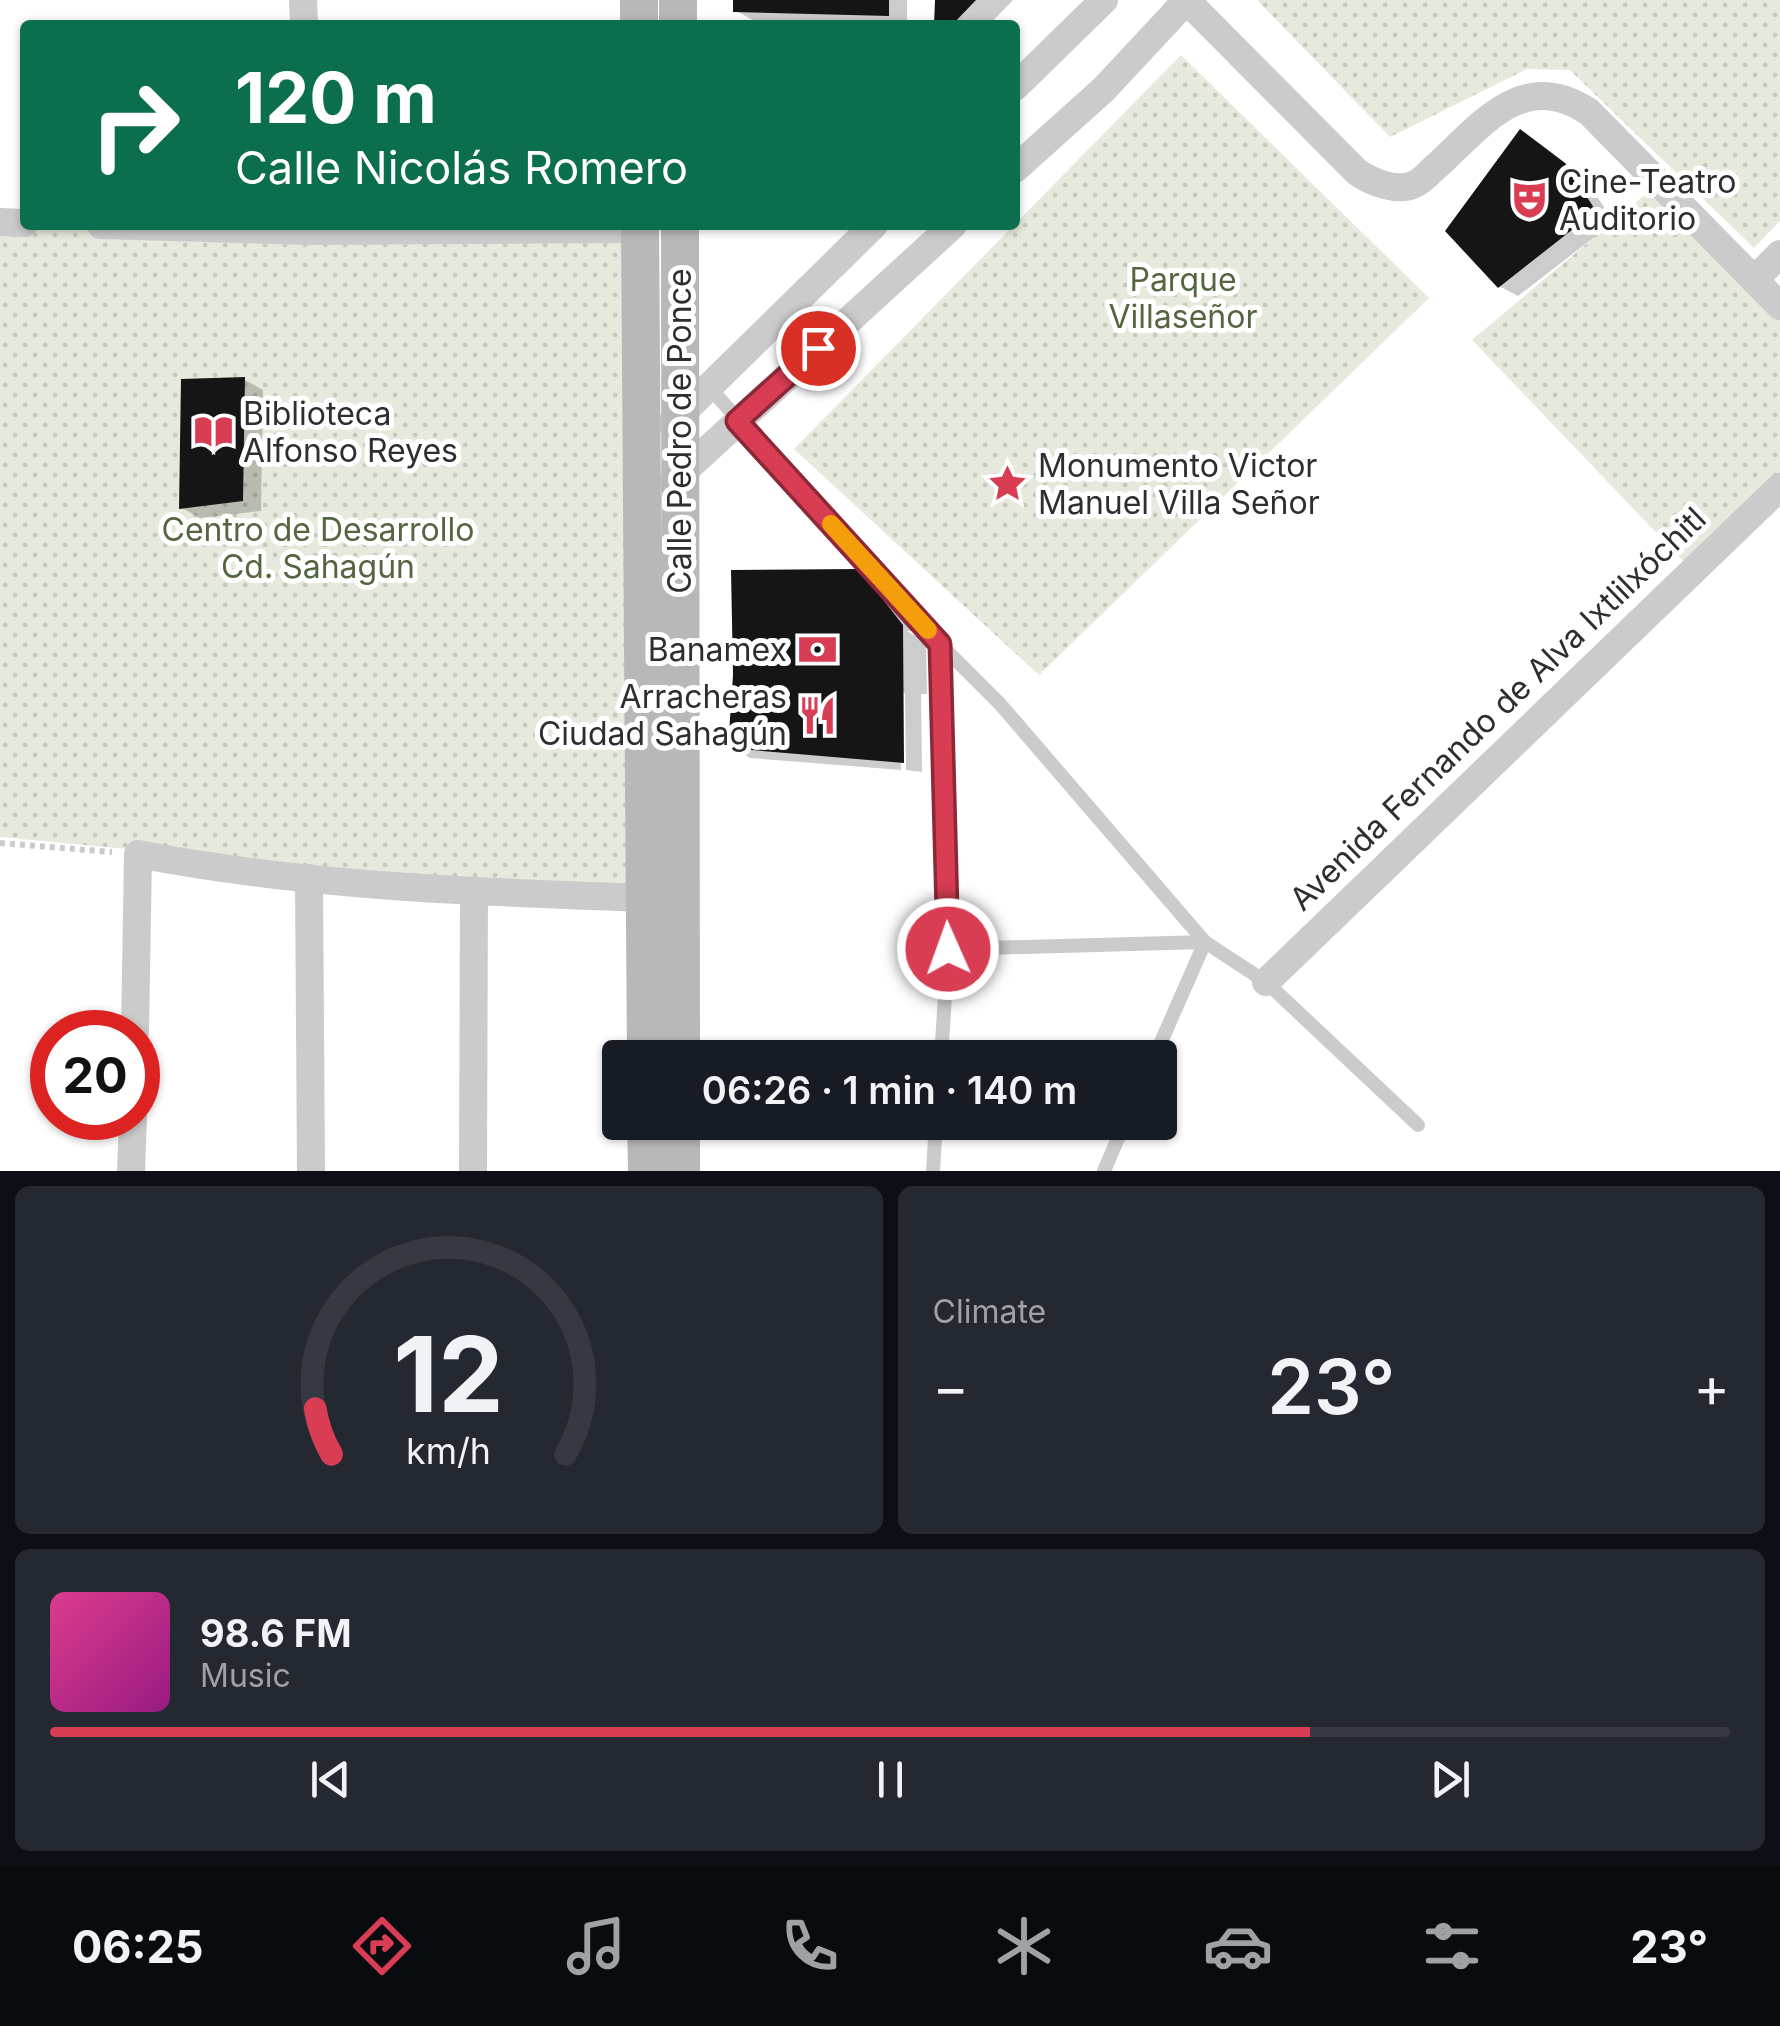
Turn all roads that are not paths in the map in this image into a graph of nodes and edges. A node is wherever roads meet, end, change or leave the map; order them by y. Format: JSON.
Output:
{"nodes":[{"id":1,"x":1104,"y":0,"type":"edge"},
{"id":2,"x":1186,"y":0,"type":"edge"},
{"id":3,"x":1020,"y":82,"type":"edge"},
{"id":4,"x":1020,"y":164,"type":"edge"},
{"id":5,"x":640,"y":230,"type":"edge"},
{"id":6,"x":680,"y":230,"type":"edge"},
{"id":7,"x":869,"y":230,"type":"edge"},
{"id":8,"x":947,"y":230,"type":"edge"},
{"id":9,"x":1780,"y":254,"type":"edge"},
{"id":10,"x":1754,"y":280,"type":"junction"},
{"id":11,"x":1780,"y":306,"type":"edge"},
{"id":12,"x":709,"y":387,"type":"junction"},
{"id":13,"x":682,"y":414,"type":"junction"},
{"id":14,"x":737,"y":421,"type":"junction"},
{"id":15,"x":642,"y":450,"type":"junction"},
{"id":16,"x":680,"y":475,"type":"junction"},
{"id":17,"x":1780,"y":487,"type":"edge"},
{"id":18,"x":642,"y":510,"type":"junction"},
{"id":19,"x":940,"y":644,"type":"junction"},
{"id":20,"x":309,"y":878,"type":"junction"},
{"id":21,"x":474,"y":892,"type":"junction"},
{"id":22,"x":645,"y":898,"type":"junction"},
{"id":23,"x":1205,"y":942,"type":"junction"},
{"id":24,"x":948,"y":949,"type":"junction"},
{"id":25,"x":1266,"y":982,"type":"junction"},
{"id":26,"x":135,"y":1010,"type":"edge"},
{"id":27,"x":646,"y":1040,"type":"edge"},
{"id":28,"x":680,"y":1040,"type":"edge"},
{"id":29,"x":942,"y":1040,"type":"edge"},
{"id":30,"x":1162,"y":1040,"type":"edge"},
{"id":31,"x":1418,"y":1125,"type":"dead end"},
{"id":32,"x":132,"y":1140,"type":"edge"},
{"id":33,"x":646,"y":1140,"type":"edge"},
{"id":34,"x":681,"y":1140,"type":"edge"},
{"id":35,"x":935,"y":1140,"type":"edge"},
{"id":36,"x":1118,"y":1140,"type":"edge"},
{"id":37,"x":131,"y":1171,"type":"edge"},
{"id":38,"x":311,"y":1171,"type":"edge"},
{"id":39,"x":473,"y":1171,"type":"edge"},
{"id":40,"x":646,"y":1171,"type":"edge"},
{"id":41,"x":681,"y":1171,"type":"edge"},
{"id":42,"x":933,"y":1171,"type":"edge"},
{"id":43,"x":1104,"y":1171,"type":"edge"}],
"edges":[{"from":1,"to":3,"type":"street"},
{"from":2,"to":4,"type":"street"},
{"from":2,"to":10,"type":"street"},
{"from":5,"to":15,"type":"street","name":"Calle Pedro de Ponce"},
{"from":6,"to":13,"type":"street","name":"Calle Pedro de Ponce"},
{"from":7,"to":12,"type":"street"},
{"from":8,"to":14,"type":"street"},
{"from":9,"to":10,"type":"street"},
{"from":10,"to":11,"type":"street"},
{"from":12,"to":13,"type":"street"},
{"from":12,"to":14,"type":"lane"},
{"from":13,"to":15,"type":"street"},
{"from":13,"to":16,"type":"street","name":"Calle Pedro de Ponce"},
{"from":14,"to":16,"type":"street"},
{"from":14,"to":19,"type":"lane"},
{"from":15,"to":18,"type":"street","name":"Calle Pedro de Ponce"},
{"from":16,"to":18,"type":"street"},
{"from":16,"to":28,"type":"street","name":"Calle Pedro de Ponce"},
{"from":17,"to":25,"type":"street","name":"Avenida Fernando de Alva Ixtlilxóchitl"},
{"from":18,"to":22,"type":"street","name":"Calle Pedro de Ponce"},
{"from":19,"to":23,"type":"lane"},
{"from":19,"to":24,"type":"lane"},
{"from":20,"to":21,"type":"street"},
{"from":20,"to":26,"type":"street"},
{"from":20,"to":38,"type":"street"},
{"from":21,"to":22,"type":"street"},
{"from":21,"to":39,"type":"street"},
{"from":22,"to":27,"type":"street","name":"Calle Pedro de Ponce"},
{"from":23,"to":24,"type":"lane"},
{"from":23,"to":25,"type":"lane"},
{"from":23,"to":30,"type":"lane"},
{"from":24,"to":29,"type":"lane"},
{"from":25,"to":31,"type":"lane"},
{"from":32,"to":37,"type":"street"},
{"from":33,"to":40,"type":"street"},
{"from":34,"to":41,"type":"street"},
{"from":35,"to":42,"type":"lane"},
{"from":36,"to":43,"type":"lane"}]}
